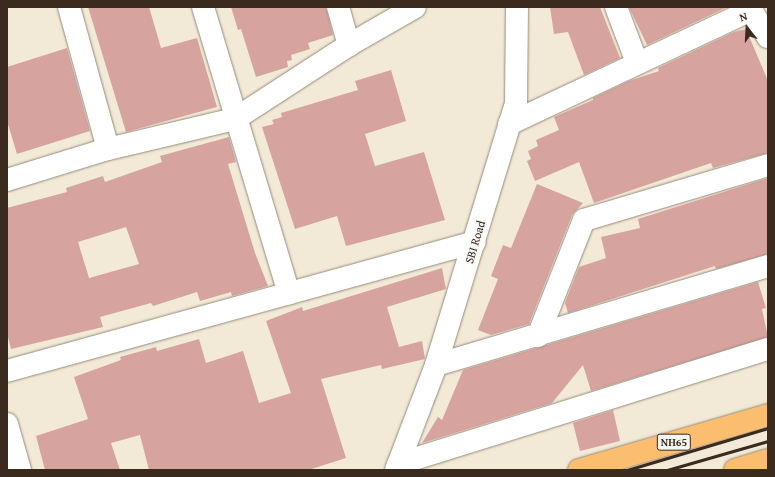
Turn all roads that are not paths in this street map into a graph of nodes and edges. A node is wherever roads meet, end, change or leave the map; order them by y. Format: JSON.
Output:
{"nodes":[{"id":1,"x":69,"y":7,"type":"edge"},
{"id":2,"x":203,"y":7,"type":"edge"},
{"id":3,"x":338,"y":7,"type":"edge"},
{"id":4,"x":415,"y":7,"type":"edge"},
{"id":5,"x":518,"y":7,"type":"edge"},
{"id":6,"x":616,"y":7,"type":"edge"},
{"id":7,"x":750,"y":8,"type":"edge"},
{"id":8,"x":768,"y":37,"type":"edge"},
{"id":9,"x":349,"y":45,"type":"junction"},
{"id":10,"x":637,"y":63,"type":"junction"},
{"id":11,"x":235,"y":119,"type":"junction"},
{"id":12,"x":509,"y":124,"type":"junction"},
{"id":13,"x":108,"y":149,"type":"junction"},
{"id":14,"x":768,"y":165,"type":"edge"},
{"id":15,"x":7,"y":180,"type":"edge"},
{"id":16,"x":475,"y":242,"type":"junction"},
{"id":17,"x":768,"y":266,"type":"edge"},
{"id":18,"x":289,"y":292,"type":"junction"},
{"id":19,"x":538,"y":336,"type":"junction"},
{"id":20,"x":768,"y":349,"type":"edge"},
{"id":21,"x":436,"y":365,"type":"junction"},
{"id":22,"x":7,"y":371,"type":"edge"},
{"id":23,"x":768,"y":415,"type":"edge"},
{"id":24,"x":7,"y":424,"type":"edge"},
{"id":25,"x":768,"y":460,"type":"edge"},
{"id":26,"x":397,"y":467,"type":"edge"},
{"id":27,"x":20,"y":470,"type":"edge"},
{"id":28,"x":579,"y":470,"type":"edge"},
{"id":29,"x":735,"y":470,"type":"edge"}],
"edges":[{"from":1,"to":13,"type":"street"},
{"from":2,"to":11,"type":"street"},
{"from":3,"to":9,"type":"street"},
{"from":4,"to":9,"type":"street"},
{"from":5,"to":12,"type":"street","name":"SBI Road"},
{"from":6,"to":10,"type":"street"},
{"from":7,"to":8,"type":"street"},
{"from":7,"to":10,"type":"street"},
{"from":9,"to":11,"type":"street"},
{"from":10,"to":12,"type":"street"},
{"from":11,"to":13,"type":"street"},
{"from":11,"to":18,"type":"street"},
{"from":12,"to":16,"type":"street","name":"SBI Road"},
{"from":13,"to":15,"type":"street"},
{"from":14,"to":19,"type":"street"},
{"from":16,"to":18,"type":"street"},
{"from":16,"to":21,"type":"street","name":"SBI Road"},
{"from":17,"to":19,"type":"street"},
{"from":18,"to":22,"type":"street"},
{"from":19,"to":21,"type":"street"},
{"from":20,"to":26,"type":"street"},
{"from":21,"to":26,"type":"street","name":"SBI Road"},
{"from":23,"to":28,"type":"highway","number":"NH65"},
{"from":24,"to":27,"type":"street"},
{"from":25,"to":29,"type":"highway"}]}
